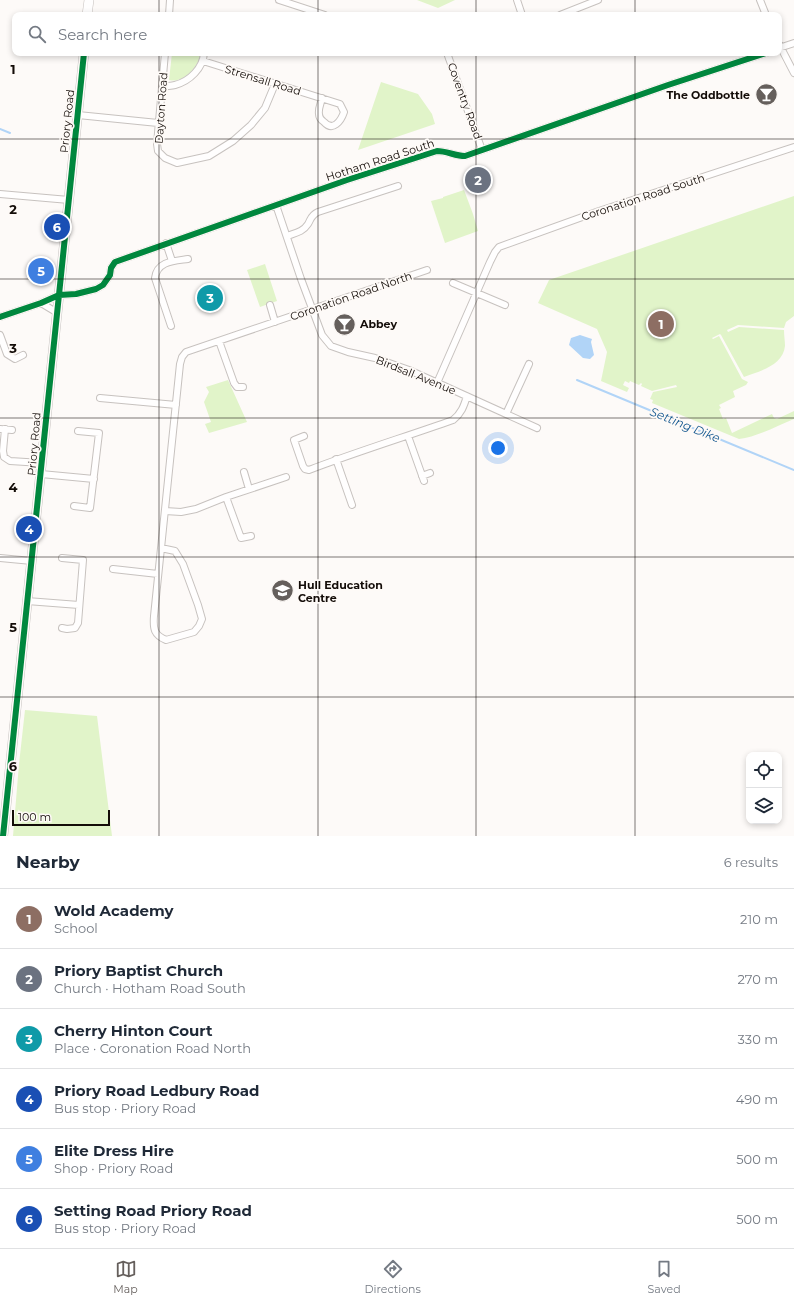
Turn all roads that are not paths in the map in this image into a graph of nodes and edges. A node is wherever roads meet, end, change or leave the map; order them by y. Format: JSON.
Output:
{"nodes":[{"id":1,"x":89,"y":0,"type":"edge"},
{"id":2,"x":170,"y":0,"type":"edge"},
{"id":3,"x":279,"y":0,"type":"edge"},
{"id":4,"x":517,"y":0,"type":"edge"},
{"id":5,"x":598,"y":0,"type":"edge"},
{"id":6,"x":760,"y":0,"type":"edge"},
{"id":7,"x":87,"y":12,"type":"edge"},
{"id":8,"x":170,"y":12,"type":"edge"},
{"id":9,"x":316,"y":12,"type":"edge"},
{"id":10,"x":521,"y":12,"type":"edge"},
{"id":11,"x":568,"y":12,"type":"edge"},
{"id":12,"x":765,"y":12,"type":"edge"},
{"id":13,"x":794,"y":43,"type":"edge"},
{"id":14,"x":782,"y":46,"type":"edge"},
{"id":15,"x":782,"y":51,"type":"edge"},
{"id":16,"x":84,"y":56,"type":"edge"},
{"id":17,"x":165,"y":56,"type":"edge"},
{"id":18,"x":204,"y":56,"type":"edge"},
{"id":19,"x":448,"y":56,"type":"edge"},
{"id":20,"x":757,"y":56,"type":"edge"},
{"id":21,"x":203,"y":61,"type":"junction"},
{"id":22,"x":794,"y":73,"type":"edge"},
{"id":23,"x":275,"y":84,"type":"junction"},
{"id":24,"x":162,"y":86,"type":"junction"},
{"id":25,"x":322,"y":98,"type":"junction"},
{"id":26,"x":78,"y":115,"type":"junction"},
{"id":27,"x":158,"y":123,"type":"junction"},
{"id":28,"x":794,"y":147,"type":"edge"},
{"id":29,"x":482,"y":150,"type":"junction"},
{"id":30,"x":398,"y":186,"type":"dead end"},
{"id":31,"x":0,"y":194,"type":"edge"},
{"id":32,"x":69,"y":200,"type":"junction"},
{"id":33,"x":276,"y":205,"type":"junction"},
{"id":34,"x":287,"y":236,"type":"junction"},
{"id":35,"x":166,"y":243,"type":"junction"},
{"id":36,"x":188,"y":259,"type":"dead end"},
{"id":37,"x":172,"y":261,"type":"junction"},
{"id":38,"x":427,"y":270,"type":"dead end"},
{"id":39,"x":453,"y":283,"type":"dead end"},
{"id":40,"x":476,"y":292,"type":"junction"},
{"id":41,"x":59,"y":295,"type":"junction"},
{"id":42,"x":42,"y":303,"type":"junction"},
{"id":43,"x":270,"y":305,"type":"dead end"},
{"id":44,"x":505,"y":305,"type":"dead end"},
{"id":45,"x":312,"y":309,"type":"junction"},
{"id":46,"x":56,"y":312,"type":"junction"},
{"id":47,"x":0,"y":317,"type":"edge"},
{"id":48,"x":275,"y":322,"type":"junction"},
{"id":49,"x":171,"y":326,"type":"dead end"},
{"id":50,"x":0,"y":335,"type":"edge"},
{"id":51,"x":219,"y":341,"type":"junction"},
{"id":52,"x":23,"y":355,"type":"dead end"},
{"id":53,"x":529,"y":364,"type":"dead end"},
{"id":54,"x":437,"y":383,"type":"junction"},
{"id":55,"x":243,"y":387,"type":"dead end"},
{"id":56,"x":468,"y":396,"type":"junction"},
{"id":57,"x":100,"y":398,"type":"dead end"},
{"id":58,"x":176,"y":406,"type":"junction"},
{"id":59,"x":506,"y":414,"type":"junction"},
{"id":60,"x":537,"y":428,"type":"dead end"},
{"id":61,"x":2,"y":429,"type":"edge"},
{"id":62,"x":12,"y":430,"type":"dead end"},
{"id":63,"x":78,"y":431,"type":"dead end"},
{"id":64,"x":304,"y":436,"type":"dead end"},
{"id":65,"x":408,"y":436,"type":"junction"},
{"id":66,"x":370,"y":440,"type":"dead end"},
{"id":67,"x":372,"y":446,"type":"junction"},
{"id":68,"x":336,"y":459,"type":"junction"},
{"id":69,"x":42,"y":463,"type":"junction"},
{"id":70,"x":244,"y":472,"type":"dead end"},
{"id":71,"x":430,"y":473,"type":"dead end"},
{"id":72,"x":41,"y":474,"type":"junction"},
{"id":73,"x":286,"y":478,"type":"dead end"},
{"id":74,"x":94,"y":479,"type":"junction"},
{"id":75,"x":249,"y":489,"type":"junction"},
{"id":76,"x":226,"y":496,"type":"junction"},
{"id":77,"x":358,"y":498,"type":"dead end"},
{"id":78,"x":74,"y":506,"type":"dead end"},
{"id":79,"x":165,"y":511,"type":"junction"},
{"id":80,"x":251,"y":536,"type":"dead end"},
{"id":81,"x":161,"y":548,"type":"junction"},
{"id":82,"x":0,"y":558,"type":"edge"},
{"id":83,"x":62,"y":558,"type":"dead end"},
{"id":84,"x":32,"y":561,"type":"junction"},
{"id":85,"x":113,"y":568,"type":"dead end"},
{"id":86,"x":158,"y":574,"type":"junction"},
{"id":87,"x":27,"y":601,"type":"junction"},
{"id":88,"x":79,"y":605,"type":"junction"},
{"id":89,"x":62,"y":628,"type":"dead end"},
{"id":90,"x":3,"y":836,"type":"edge"}],
"edges":[{"from":1,"to":7,"type":"street"},
{"from":2,"to":8,"type":"street"},
{"from":3,"to":9,"type":"street"},
{"from":4,"to":10,"type":"street"},
{"from":5,"to":11,"type":"street"},
{"from":6,"to":12,"type":"street"},
{"from":13,"to":14,"type":"street"},
{"from":15,"to":22,"type":"street"},
{"from":16,"to":26,"type":"street","name":"Priory Road"},
{"from":17,"to":24,"type":"street","name":"Dayton Road"},
{"from":18,"to":21,"type":"street"},
{"from":19,"to":29,"type":"street","name":"Coventry Road"},
{"from":20,"to":29,"type":"street","name":"Hotham Road South"},
{"from":21,"to":23,"type":"street","name":"Strensall Road"},
{"from":21,"to":24,"type":"street"},
{"from":23,"to":25,"type":"street","name":"Strensall Road"},
{"from":23,"to":27,"type":"street","name":"Dayton Road"},
{"from":24,"to":27,"type":"street","name":"Dayton Road"},
{"from":25,"to":25,"type":"street","name":"Strensall Road"},
{"from":26,"to":27,"type":"street"},
{"from":26,"to":32,"type":"street","name":"Priory Road"},
{"from":28,"to":40,"type":"street","name":"Coronation Road South"},
{"from":29,"to":33,"type":"street","name":"Hotham Road South"},
{"from":30,"to":34,"type":"street"},
{"from":31,"to":32,"type":"street"},
{"from":32,"to":41,"type":"street","name":"Priory Road"},
{"from":33,"to":34,"type":"street","name":"Birdsall Avenue"},
{"from":33,"to":35,"type":"street","name":"Hotham Road South"},
{"from":34,"to":45,"type":"street","name":"Birdsall Avenue"},
{"from":35,"to":37,"type":"street"},
{"from":35,"to":41,"type":"street","name":"Hotham Road South"},
{"from":36,"to":37,"type":"street"},
{"from":37,"to":49,"type":"street"},
{"from":38,"to":45,"type":"street","name":"Coronation Road North"},
{"from":39,"to":40,"type":"street"},
{"from":40,"to":44,"type":"street"},
{"from":40,"to":54,"type":"street"},
{"from":41,"to":42,"type":"street"},
{"from":41,"to":46,"type":"street","name":"Priory Road"},
{"from":42,"to":46,"type":"street"},
{"from":42,"to":47,"type":"street"},
{"from":43,"to":48,"type":"street","name":"Coronation Road North"},
{"from":45,"to":48,"type":"street","name":"Coronation Road North"},
{"from":45,"to":54,"type":"street","name":"Birdsall Avenue"},
{"from":46,"to":69,"type":"street","name":"Priory Road"},
{"from":48,"to":51,"type":"street","name":"Coronation Road North"},
{"from":50,"to":52,"type":"street"},
{"from":51,"to":55,"type":"street"},
{"from":51,"to":58,"type":"street","name":"Coronation Road North"},
{"from":53,"to":59,"type":"street"},
{"from":54,"to":56,"type":"street","name":"Birdsall Avenue"},
{"from":56,"to":59,"type":"street","name":"Birdsall Avenue"},
{"from":56,"to":65,"type":"street"},
{"from":57,"to":58,"type":"street"},
{"from":58,"to":79,"type":"street","name":"Coronation Road North"},
{"from":59,"to":60,"type":"street","name":"Birdsall Avenue"},
{"from":61,"to":62,"type":"street"},
{"from":61,"to":69,"type":"street"},
{"from":63,"to":74,"type":"street"},
{"from":64,"to":68,"type":"street"},
{"from":65,"to":67,"type":"street"},
{"from":65,"to":71,"type":"street"},
{"from":66,"to":67,"type":"street"},
{"from":67,"to":68,"type":"street"},
{"from":68,"to":77,"type":"street"},
{"from":69,"to":72,"type":"street","name":"Priory Road"},
{"from":70,"to":75,"type":"street"},
{"from":72,"to":74,"type":"street"},
{"from":72,"to":84,"type":"street","name":"Priory Road"},
{"from":73,"to":75,"type":"street"},
{"from":74,"to":78,"type":"street"},
{"from":75,"to":76,"type":"street"},
{"from":76,"to":79,"type":"street"},
{"from":76,"to":80,"type":"street"},
{"from":79,"to":81,"type":"street","name":"Coronation Road North"},
{"from":81,"to":86,"type":"street","name":"Coronation Road North"},
{"from":81,"to":86,"type":"street","name":"Coronation Road North"},
{"from":82,"to":84,"type":"street"},
{"from":83,"to":88,"type":"street"},
{"from":84,"to":87,"type":"street","name":"Priory Road"},
{"from":85,"to":86,"type":"street"},
{"from":87,"to":88,"type":"street"},
{"from":87,"to":90,"type":"street","name":"Priory Road"},
{"from":88,"to":89,"type":"street"}]}
